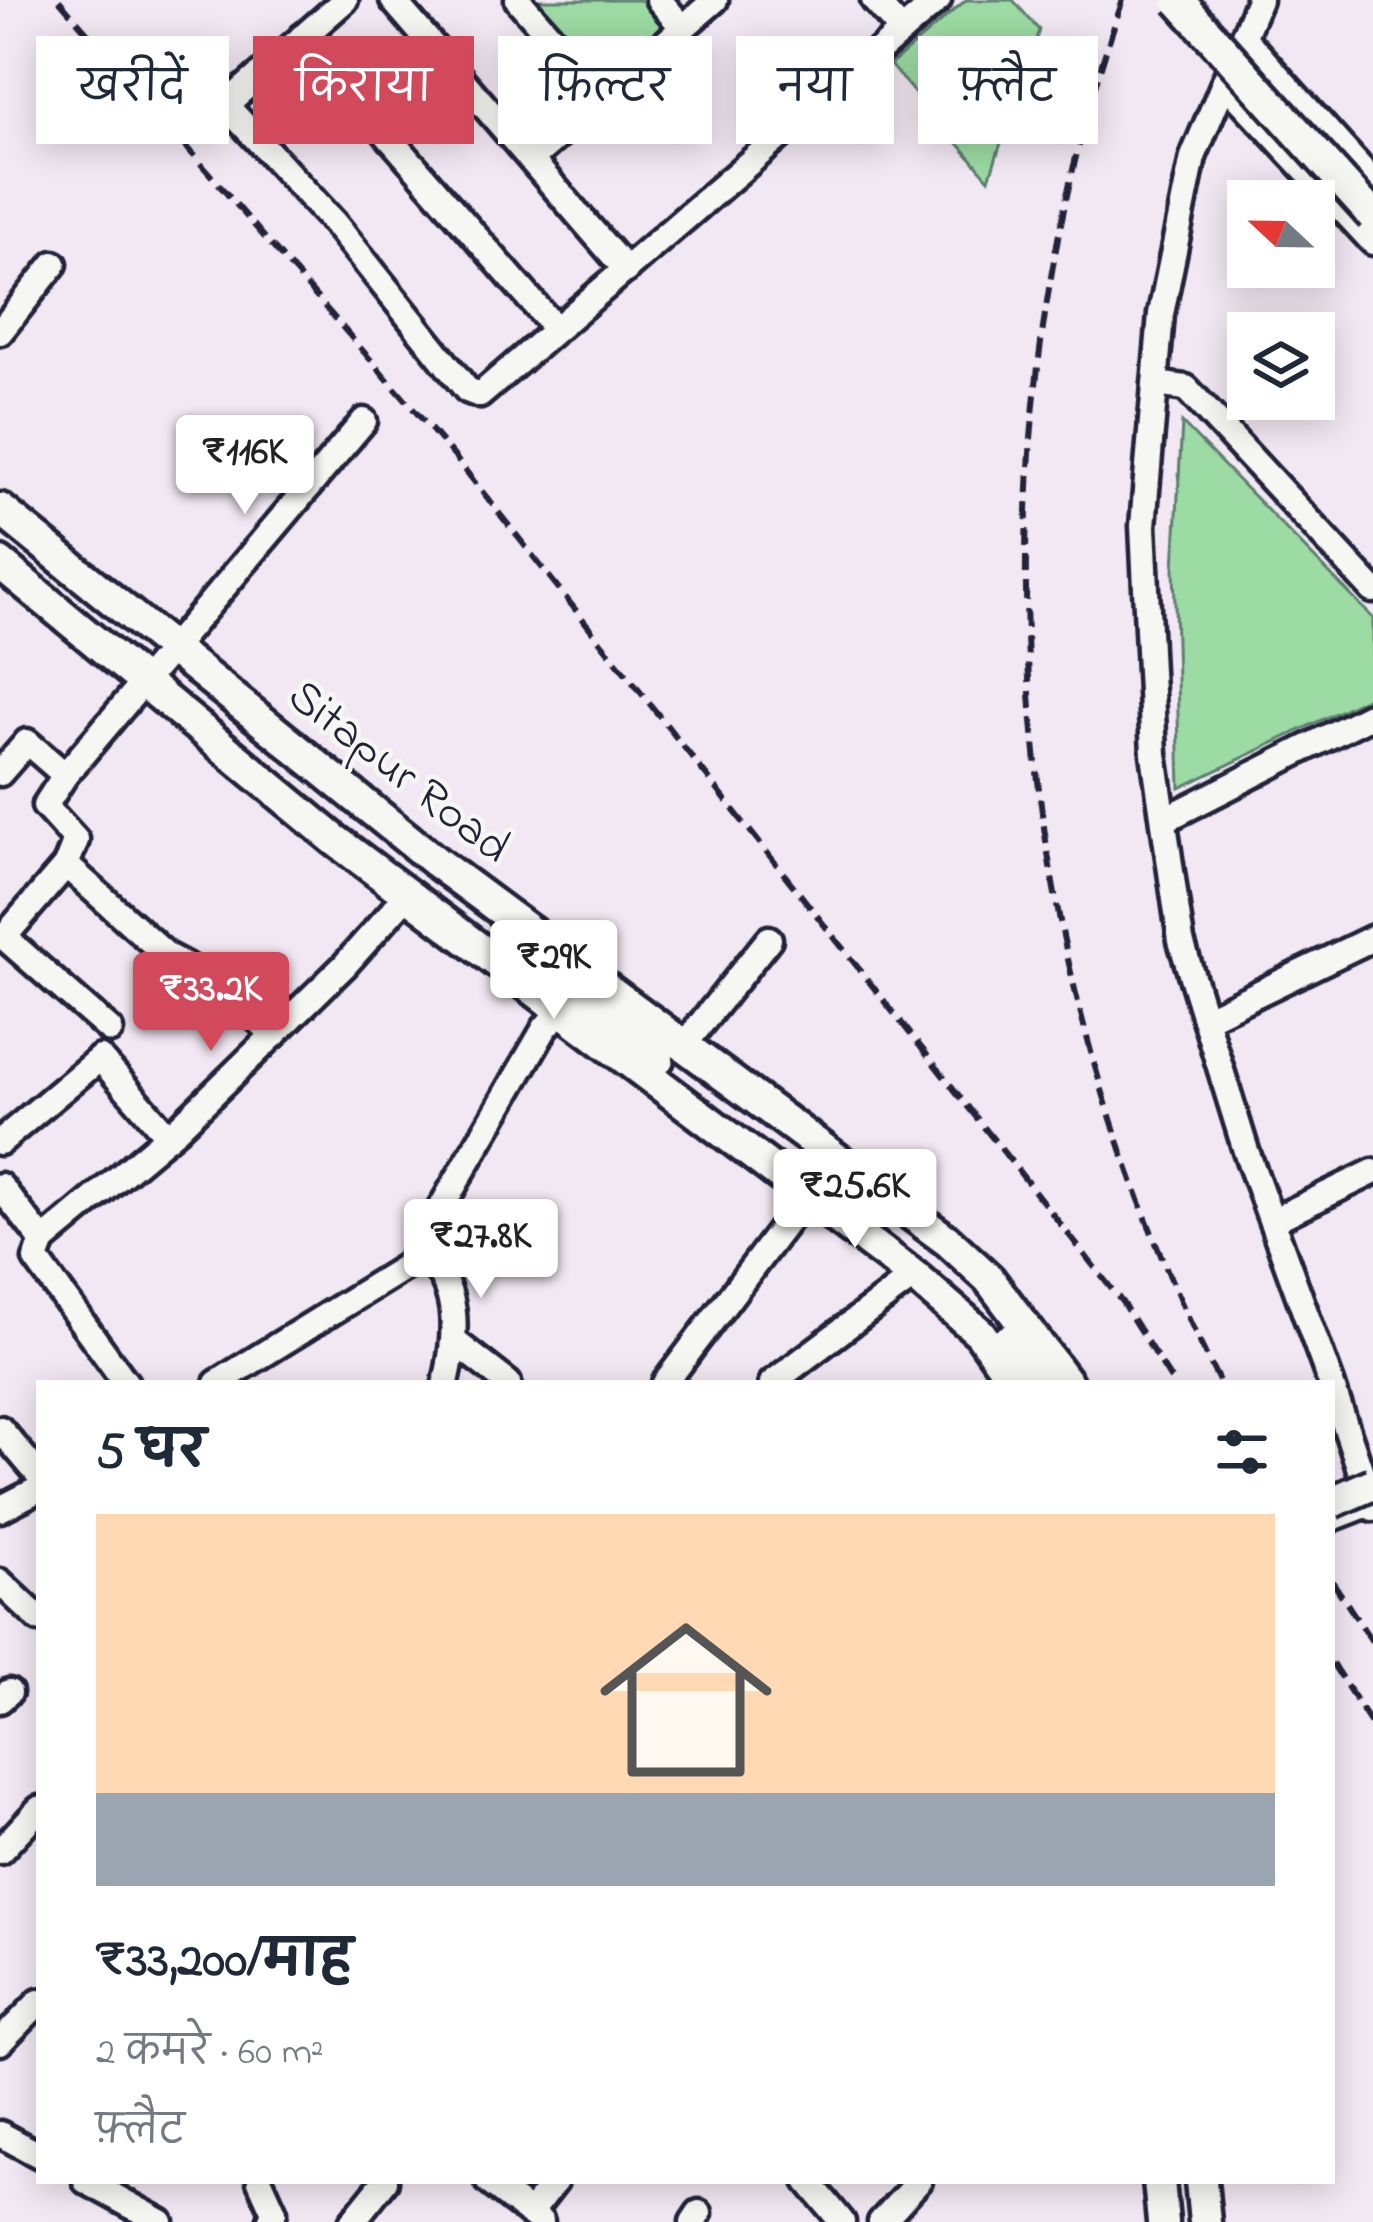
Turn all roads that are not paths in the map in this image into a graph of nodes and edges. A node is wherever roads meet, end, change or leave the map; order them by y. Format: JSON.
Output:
{"nodes":[{"id":1,"x":345,"y":0,"type":"edge"},
{"id":2,"x":394,"y":0,"type":"edge"},
{"id":3,"x":518,"y":0,"type":"edge"},
{"id":4,"x":659,"y":0,"type":"edge"},
{"id":5,"x":715,"y":0,"type":"edge"},
{"id":6,"x":874,"y":0,"type":"edge"},
{"id":7,"x":938,"y":0,"type":"edge"},
{"id":8,"x":1178,"y":0,"type":"edge"},
{"id":9,"x":1259,"y":0,"type":"edge"},
{"id":10,"x":683,"y":28,"type":"junction"},
{"id":11,"x":902,"y":31,"type":"junction"},
{"id":12,"x":303,"y":36,"type":"edge"},
{"id":13,"x":550,"y":36,"type":"edge"},
{"id":14,"x":674,"y":36,"type":"edge"},
{"id":15,"x":1243,"y":37,"type":"junction"},
{"id":16,"x":253,"y":80,"type":"edge"},
{"id":17,"x":1224,"y":82,"type":"junction"},
{"id":18,"x":253,"y":135,"type":"edge"},
{"id":19,"x":261,"y":144,"type":"edge"},
{"id":20,"x":395,"y":144,"type":"edge"},
{"id":21,"x":548,"y":144,"type":"edge"},
{"id":22,"x":531,"y":159,"type":"junction"},
{"id":23,"x":1373,"y":182,"type":"edge"},
{"id":24,"x":1373,"y":216,"type":"edge"},
{"id":25,"x":1373,"y":242,"type":"edge"},
{"id":26,"x":54,"y":264,"type":"dead end"},
{"id":27,"x":626,"y":270,"type":"junction"},
{"id":28,"x":556,"y":329,"type":"junction"},
{"id":29,"x":0,"y":332,"type":"edge"},
{"id":30,"x":1155,"y":384,"type":"junction"},
{"id":31,"x":364,"y":421,"type":"dead end"},
{"id":32,"x":0,"y":509,"type":"edge"},
{"id":33,"x":0,"y":563,"type":"edge"},
{"id":34,"x":1373,"y":590,"type":"edge"},
{"id":35,"x":173,"y":650,"type":"junction"},
{"id":36,"x":145,"y":683,"type":"junction"},
{"id":37,"x":1373,"y":714,"type":"edge"},
{"id":38,"x":0,"y":773,"type":"edge"},
{"id":39,"x":65,"y":775,"type":"junction"},
{"id":40,"x":1163,"y":820,"type":"junction"},
{"id":41,"x":436,"y":862,"type":"junction"},
{"id":42,"x":66,"y":866,"type":"junction"},
{"id":43,"x":406,"y":895,"type":"junction"},
{"id":44,"x":448,"y":900,"type":"junction"},
{"id":45,"x":1373,"y":938,"type":"edge"},
{"id":46,"x":769,"y":939,"type":"dead end"},
{"id":47,"x":560,"y":1011,"type":"junction"},
{"id":48,"x":1205,"y":1019,"type":"junction"},
{"id":49,"x":110,"y":1030,"type":"dead end"},
{"id":50,"x":274,"y":1035,"type":"junction"},
{"id":51,"x":684,"y":1046,"type":"junction"},
{"id":52,"x":168,"y":1136,"type":"junction"},
{"id":53,"x":0,"y":1142,"type":"edge"},
{"id":54,"x":1373,"y":1172,"type":"edge"},
{"id":55,"x":0,"y":1186,"type":"edge"},
{"id":56,"x":808,"y":1194,"type":"junction"},
{"id":57,"x":1272,"y":1221,"type":"junction"},
{"id":58,"x":43,"y":1241,"type":"junction"},
{"id":59,"x":418,"y":1247,"type":"junction"},
{"id":60,"x":914,"y":1276,"type":"junction"},
{"id":61,"x":455,"y":1342,"type":"junction"},
{"id":62,"x":124,"y":1380,"type":"edge"},
{"id":63,"x":223,"y":1380,"type":"edge"},
{"id":64,"x":447,"y":1380,"type":"edge"},
{"id":65,"x":504,"y":1380,"type":"edge"},
{"id":66,"x":667,"y":1380,"type":"edge"},
{"id":67,"x":776,"y":1380,"type":"edge"},
{"id":68,"x":1013,"y":1380,"type":"edge"},
{"id":69,"x":1039,"y":1380,"type":"edge"},
{"id":70,"x":1065,"y":1380,"type":"edge"},
{"id":71,"x":1330,"y":1380,"type":"edge"},
{"id":72,"x":1335,"y":1394,"type":"edge"},
{"id":73,"x":0,"y":1429,"type":"edge"},
{"id":74,"x":36,"y":1471,"type":"edge"},
{"id":75,"x":1370,"y":1486,"type":"edge"},
{"id":76,"x":36,"y":1491,"type":"edge"},
{"id":77,"x":1335,"y":1501,"type":"edge"},
{"id":78,"x":0,"y":1509,"type":"edge"},
{"id":79,"x":1335,"y":1515,"type":"edge"},
{"id":80,"x":0,"y":1582,"type":"edge"},
{"id":81,"x":36,"y":1616,"type":"edge"},
{"id":82,"x":36,"y":1813,"type":"edge"},
{"id":83,"x":0,"y":1850,"type":"edge"},
{"id":84,"x":36,"y":2005,"type":"edge"},
{"id":85,"x":0,"y":2042,"type":"edge"},
{"id":86,"x":0,"y":2134,"type":"edge"},
{"id":87,"x":36,"y":2153,"type":"edge"},
{"id":88,"x":91,"y":2184,"type":"edge"},
{"id":89,"x":261,"y":2184,"type":"edge"},
{"id":90,"x":383,"y":2184,"type":"edge"},
{"id":91,"x":491,"y":2184,"type":"edge"},
{"id":92,"x":552,"y":2184,"type":"edge"},
{"id":93,"x":810,"y":2184,"type":"edge"},
{"id":94,"x":916,"y":2184,"type":"edge"},
{"id":95,"x":1159,"y":2184,"type":"edge"},
{"id":96,"x":1201,"y":2184,"type":"edge"},
{"id":97,"x":523,"y":2215,"type":"edge"},
{"id":98,"x":161,"y":2222,"type":"edge"},
{"id":99,"x":270,"y":2222,"type":"edge"},
{"id":100,"x":352,"y":2222,"type":"edge"},
{"id":101,"x":842,"y":2222,"type":"edge"},
{"id":102,"x":881,"y":2222,"type":"edge"},
{"id":103,"x":1163,"y":2222,"type":"edge"},
{"id":104,"x":1205,"y":2222,"type":"edge"}],
"edges":[{"from":1,"to":12,"type":"street"},
{"from":2,"to":22,"type":"street"},
{"from":3,"to":13,"type":"street"},
{"from":4,"to":10,"type":"street"},
{"from":5,"to":10,"type":"street"},
{"from":6,"to":11,"type":"street"},
{"from":7,"to":11,"type":"street"},
{"from":8,"to":24,"type":"main road","bridge":true},
{"from":9,"to":15,"type":"street"},
{"from":10,"to":14,"type":"street"},
{"from":11,"to":27,"type":"street"},
{"from":15,"to":17,"type":"street"},
{"from":15,"to":23,"type":"street"},
{"from":16,"to":18,"type":"street"},
{"from":17,"to":25,"type":"street"},
{"from":17,"to":30,"type":"street"},
{"from":19,"to":28,"type":"street"},
{"from":20,"to":28,"type":"street"},
{"from":21,"to":22,"type":"street"},
{"from":22,"to":27,"type":"street"},
{"from":26,"to":29,"type":"street"},
{"from":27,"to":28,"type":"street"},
{"from":30,"to":34,"type":"street"},
{"from":30,"to":40,"type":"street"},
{"from":31,"to":35,"type":"street"},
{"from":32,"to":35,"type":"main road","name":"Sitapur Road"},
{"from":33,"to":36,"type":"main road","name":"Sitapur Road"},
{"from":35,"to":36,"type":"street"},
{"from":35,"to":41,"type":"main road","name":"Sitapur Road"},
{"from":36,"to":39,"type":"street"},
{"from":36,"to":43,"type":"main road","name":"Sitapur Road"},
{"from":37,"to":40,"type":"street"},
{"from":38,"to":39,"type":"street"},
{"from":39,"to":42,"type":"street"},
{"from":40,"to":48,"type":"street"},
{"from":41,"to":44,"type":"main road"},
{"from":41,"to":51,"type":"main road","name":"Sitapur Road"},
{"from":42,"to":49,"type":"street"},
{"from":42,"to":50,"type":"street"},
{"from":43,"to":44,"type":"main road"},
{"from":43,"to":47,"type":"main road","name":"Sitapur Road"},
{"from":43,"to":50,"type":"street"},
{"from":44,"to":69,"type":"main road"},
{"from":45,"to":48,"type":"street"},
{"from":46,"to":51,"type":"street"},
{"from":47,"to":56,"type":"main road","name":"Sitapur Road"},
{"from":47,"to":59,"type":"street"},
{"from":48,"to":57,"type":"street"},
{"from":50,"to":52,"type":"street"},
{"from":51,"to":70,"type":"main road","name":"Sitapur Road"},
{"from":52,"to":53,"type":"street"},
{"from":52,"to":58,"type":"street"},
{"from":54,"to":57,"type":"street"},
{"from":55,"to":58,"type":"street"},
{"from":56,"to":60,"type":"main road","name":"Sitapur Road"},
{"from":56,"to":66,"type":"street"},
{"from":57,"to":71,"type":"street"},
{"from":58,"to":62,"type":"street"},
{"from":59,"to":61,"type":"street"},
{"from":59,"to":63,"type":"street"},
{"from":60,"to":67,"type":"street"},
{"from":60,"to":68,"type":"main road","name":"Sitapur Road"},
{"from":61,"to":64,"type":"street"},
{"from":61,"to":65,"type":"street"},
{"from":72,"to":75,"type":"street"},
{"from":73,"to":74,"type":"street"},
{"from":75,"to":77,"type":"main road","bridge":true},
{"from":75,"to":79,"type":"street"},
{"from":76,"to":78,"type":"street"},
{"from":80,"to":81,"type":"street"},
{"from":82,"to":83,"type":"street"},
{"from":84,"to":85,"type":"street"},
{"from":86,"to":87,"type":"street"},
{"from":88,"to":98,"type":"street"},
{"from":89,"to":99,"type":"street"},
{"from":90,"to":100,"type":"street"},
{"from":91,"to":97,"type":"street"},
{"from":92,"to":97,"type":"street"},
{"from":93,"to":101,"type":"street"},
{"from":94,"to":102,"type":"street"},
{"from":95,"to":103,"type":"main road"},
{"from":96,"to":104,"type":"main road"}]}
